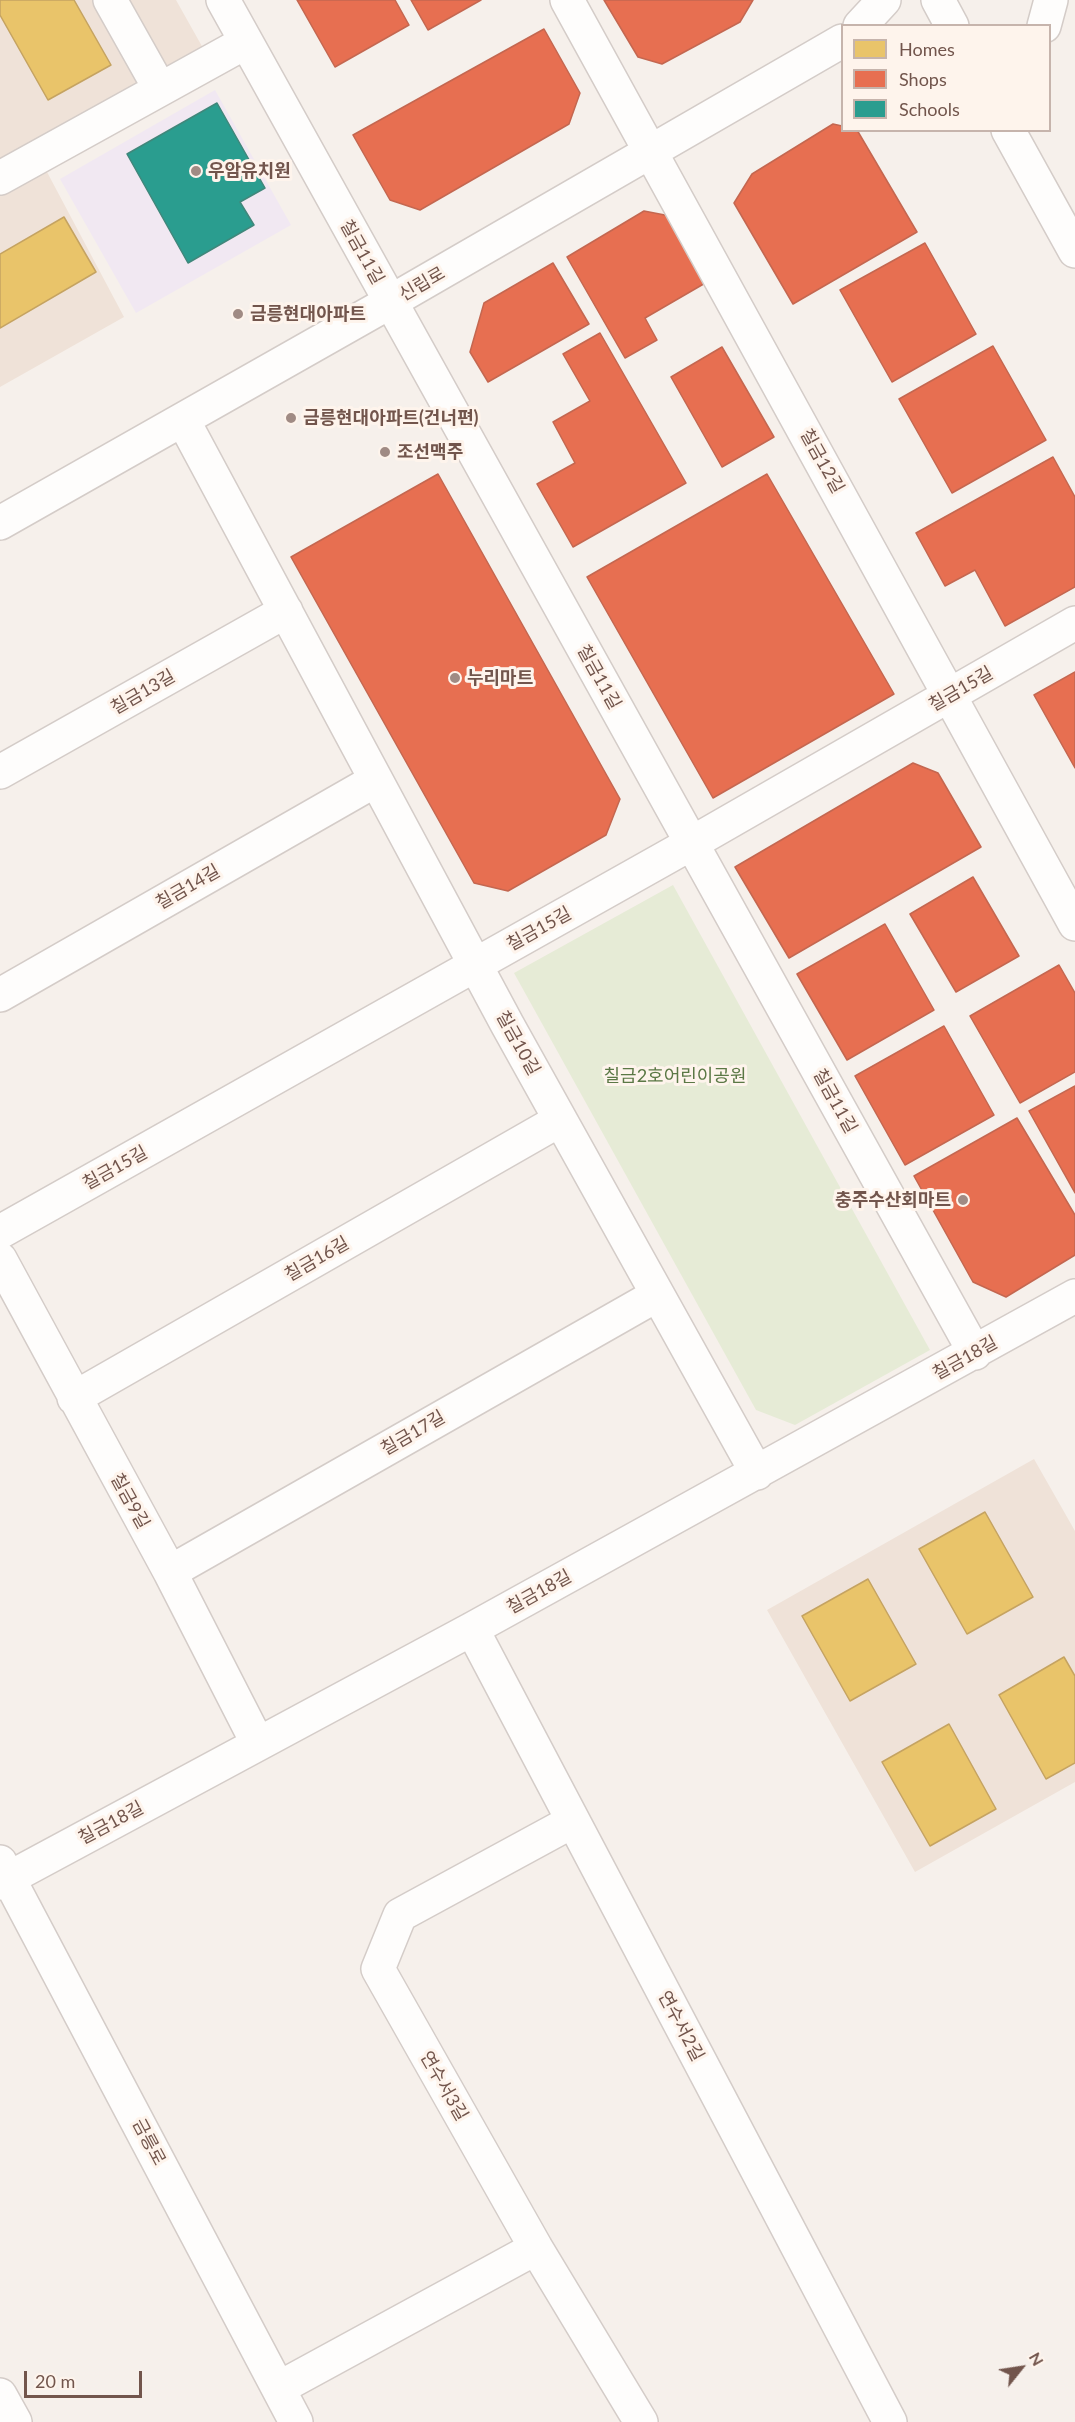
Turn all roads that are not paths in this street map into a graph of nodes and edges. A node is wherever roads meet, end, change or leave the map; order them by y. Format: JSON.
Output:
{"nodes":[{"id":1,"x":110,"y":0,"type":"edge"},
{"id":2,"x":223,"y":0,"type":"edge"},
{"id":3,"x":567,"y":0,"type":"edge"},
{"id":4,"x":884,"y":0,"type":"edge"},
{"id":5,"x":938,"y":0,"type":"edge"},
{"id":6,"x":1050,"y":0,"type":"edge"},
{"id":7,"x":862,"y":24,"type":"edge"},
{"id":8,"x":951,"y":24,"type":"edge"},
{"id":9,"x":1044,"y":24,"type":"edge"},
{"id":10,"x":246,"y":42,"type":"junction"},
{"id":11,"x":841,"y":42,"type":"edge"},
{"id":12,"x":160,"y":89,"type":"junction"},
{"id":13,"x":1014,"y":135,"type":"edge"},
{"id":14,"x":651,"y":152,"type":"junction"},
{"id":15,"x":1,"y":176,"type":"edge"},
{"id":16,"x":1075,"y":251,"type":"edge"},
{"id":17,"x":390,"y":302,"type":"junction"},
{"id":18,"x":183,"y":420,"type":"junction"},
{"id":19,"x":0,"y":523,"type":"edge"},
{"id":20,"x":286,"y":611,"type":"junction"},
{"id":21,"x":1075,"y":623,"type":"edge"},
{"id":22,"x":951,"y":694,"type":"junction"},
{"id":23,"x":0,"y":772,"type":"edge"},
{"id":24,"x":376,"y":780,"type":"junction"},
{"id":25,"x":692,"y":843,"type":"junction"},
{"id":26,"x":1075,"y":924,"type":"edge"},
{"id":27,"x":476,"y":965,"type":"junction"},
{"id":28,"x":0,"y":995,"type":"edge"},
{"id":29,"x":560,"y":1120,"type":"junction"},
{"id":30,"x":0,"y":1232,"type":"edge"},
{"id":31,"x":0,"y":1258,"type":"edge"},
{"id":32,"x":657,"y":1295,"type":"junction"},
{"id":33,"x":1075,"y":1296,"type":"edge"},
{"id":34,"x":975,"y":1353,"type":"junction"},
{"id":35,"x":74,"y":1398,"type":"junction"},
{"id":36,"x":757,"y":1473,"type":"junction"},
{"id":37,"x":170,"y":1572,"type":"junction"},
{"id":38,"x":472,"y":1629,"type":"junction"},
{"id":39,"x":258,"y":1744,"type":"junction"},
{"id":40,"x":573,"y":1821,"type":"junction"},
{"id":41,"x":3,"y":1874,"type":"edge"},
{"id":42,"x":536,"y":2248,"type":"junction"},
{"id":43,"x":279,"y":2388,"type":"junction"},
{"id":44,"x":0,"y":2395,"type":"edge"},
{"id":45,"x":15,"y":2422,"type":"edge"},
{"id":46,"x":296,"y":2422,"type":"edge"},
{"id":47,"x":641,"y":2422,"type":"edge"},
{"id":48,"x":890,"y":2422,"type":"edge"}],
"edges":[{"from":1,"to":12,"type":"street"},
{"from":2,"to":10,"type":"street","name":"칠금11길"},
{"from":3,"to":14,"type":"street","name":"칠금12길"},
{"from":4,"to":7,"type":"street"},
{"from":5,"to":8,"type":"street"},
{"from":6,"to":9,"type":"street"},
{"from":10,"to":12,"type":"street"},
{"from":10,"to":17,"type":"street","name":"칠금11길"},
{"from":11,"to":14,"type":"street","name":"신립로"},
{"from":12,"to":15,"type":"street"},
{"from":13,"to":16,"type":"street"},
{"from":14,"to":17,"type":"street","name":"신립로"},
{"from":14,"to":22,"type":"street","name":"칠금12길"},
{"from":17,"to":18,"type":"street","name":"신립로"},
{"from":17,"to":25,"type":"street","name":"칠금11길"},
{"from":18,"to":19,"type":"street","name":"신립로"},
{"from":18,"to":20,"type":"street","name":"칠금10길"},
{"from":20,"to":23,"type":"street","name":"칠금13길"},
{"from":20,"to":24,"type":"street","name":"칠금10길"},
{"from":21,"to":22,"type":"street","name":"칠금15길"},
{"from":22,"to":25,"type":"street","name":"칠금15길"},
{"from":22,"to":26,"type":"street","name":"칠금12길"},
{"from":24,"to":27,"type":"street","name":"칠금10길"},
{"from":24,"to":28,"type":"street","name":"칠금14길"},
{"from":25,"to":27,"type":"street","name":"칠금15길"},
{"from":25,"to":34,"type":"street","name":"칠금11길"},
{"from":27,"to":29,"type":"street","name":"칠금10길"},
{"from":27,"to":30,"type":"street","name":"칠금15길"},
{"from":29,"to":32,"type":"street","name":"칠금10길"},
{"from":29,"to":35,"type":"street","name":"칠금16길"},
{"from":31,"to":35,"type":"street","name":"칠금9길"},
{"from":32,"to":36,"type":"street","name":"칠금10길"},
{"from":32,"to":37,"type":"street","name":"칠금17길"},
{"from":33,"to":34,"type":"street","name":"칠금18길"},
{"from":34,"to":36,"type":"street","name":"칠금18길"},
{"from":35,"to":37,"type":"street","name":"칠금9길"},
{"from":36,"to":38,"type":"street","name":"칠금18길"},
{"from":37,"to":39,"type":"street","name":"칠금9길"},
{"from":38,"to":39,"type":"street","name":"칠금18길"},
{"from":38,"to":40,"type":"street","name":"연수서2길"},
{"from":39,"to":41,"type":"street","name":"칠금18길"},
{"from":40,"to":42,"type":"street","name":"연수서3길"},
{"from":40,"to":48,"type":"street","name":"연수서2길"},
{"from":41,"to":43,"type":"street","name":"금릉로"},
{"from":42,"to":43,"type":"street"},
{"from":42,"to":47,"type":"street","name":"연수서3길"},
{"from":43,"to":46,"type":"street","name":"금릉로"},
{"from":44,"to":45,"type":"street"}]}
